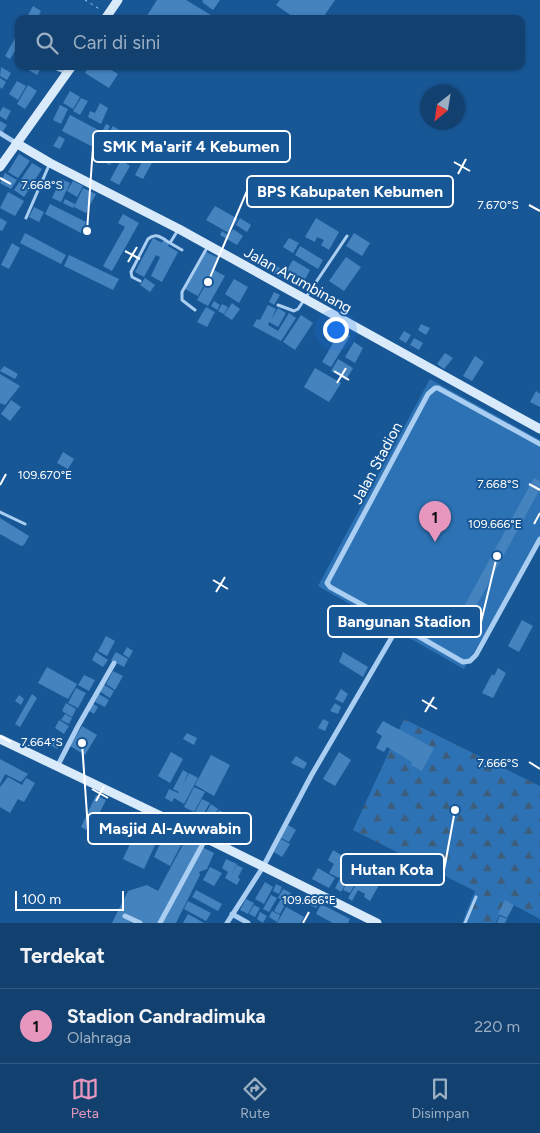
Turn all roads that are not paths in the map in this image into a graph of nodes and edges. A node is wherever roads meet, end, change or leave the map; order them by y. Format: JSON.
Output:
{"nodes":[{"id":1,"x":118,"y":0,"type":"edge"},
{"id":2,"x":107,"y":15,"type":"edge"},
{"id":3,"x":69,"y":70,"type":"edge"},
{"id":4,"x":0,"y":133,"type":"edge"},
{"id":5,"x":16,"y":143,"type":"junction"},
{"id":6,"x":50,"y":163,"type":"junction"},
{"id":7,"x":0,"y":167,"type":"edge"},
{"id":8,"x":26,"y":218,"type":"dead end"},
{"id":9,"x":179,"y":229,"type":"junction"},
{"id":10,"x":347,"y":236,"type":"dead end"},
{"id":11,"x":170,"y":243,"type":"junction"},
{"id":12,"x":208,"y":246,"type":"junction"},
{"id":13,"x":182,"y":250,"type":"dead end"},
{"id":14,"x":140,"y":281,"type":"dead end"},
{"id":15,"x":304,"y":299,"type":"junction"},
{"id":16,"x":278,"y":304,"type":"dead end"},
{"id":17,"x":195,"y":310,"type":"dead end"},
{"id":18,"x":540,"y":429,"type":"edge"},
{"id":19,"x":540,"y":444,"type":"edge"},
{"id":20,"x":0,"y":512,"type":"edge"},
{"id":21,"x":25,"y":524,"type":"dead end"},
{"id":22,"x":540,"y":540,"type":"edge"},
{"id":23,"x":399,"y":625,"type":"junction"},
{"id":24,"x":114,"y":663,"type":"dead end"},
{"id":25,"x":0,"y":739,"type":"edge"},
{"id":26,"x":57,"y":766,"type":"junction"},
{"id":27,"x":206,"y":838,"type":"junction"},
{"id":28,"x":263,"y":867,"type":"junction"},
{"id":29,"x":476,"y":897,"type":"dead end"},
{"id":30,"x":232,"y":914,"type":"junction"},
{"id":31,"x":125,"y":916,"type":"dead end"},
{"id":32,"x":140,"y":923,"type":"edge"},
{"id":33,"x":160,"y":923,"type":"edge"},
{"id":34,"x":227,"y":923,"type":"edge"},
{"id":35,"x":248,"y":923,"type":"edge"},
{"id":36,"x":377,"y":923,"type":"edge"},
{"id":37,"x":465,"y":923,"type":"edge"}],
"edges":[{"from":1,"to":2,"type":"main road"},
{"from":3,"to":5,"type":"main road"},
{"from":4,"to":5,"type":"street"},
{"from":5,"to":6,"type":"main road","name":"Jalan Arumbinang"},
{"from":5,"to":7,"type":"main road"},
{"from":6,"to":8,"type":"lane"},
{"from":6,"to":9,"type":"main road","name":"Jalan Arumbinang"},
{"from":9,"to":11,"type":"lane"},
{"from":9,"to":12,"type":"main road","name":"Jalan Arumbinang"},
{"from":10,"to":15,"type":"lane"},
{"from":11,"to":13,"type":"lane"},
{"from":11,"to":14,"type":"lane"},
{"from":12,"to":15,"type":"main road","name":"Jalan Arumbinang"},
{"from":12,"to":17,"type":"lane"},
{"from":15,"to":16,"type":"lane"},
{"from":15,"to":18,"type":"main road","name":"Jalan Arumbinang"},
{"from":19,"to":23,"type":"street","name":"Jalan Stadion"},
{"from":20,"to":21,"type":"lane"},
{"from":22,"to":23,"type":"street","name":"Jalan Stadion"},
{"from":23,"to":28,"type":"street"},
{"from":24,"to":26,"type":"street"},
{"from":25,"to":26,"type":"main road"},
{"from":26,"to":27,"type":"main road"},
{"from":27,"to":28,"type":"main road"},
{"from":27,"to":33,"type":"street"},
{"from":28,"to":30,"type":"street"},
{"from":28,"to":36,"type":"main road"},
{"from":29,"to":37,"type":"lane"},
{"from":30,"to":34,"type":"street"},
{"from":30,"to":35,"type":"street"},
{"from":31,"to":32,"type":"street"}]}
